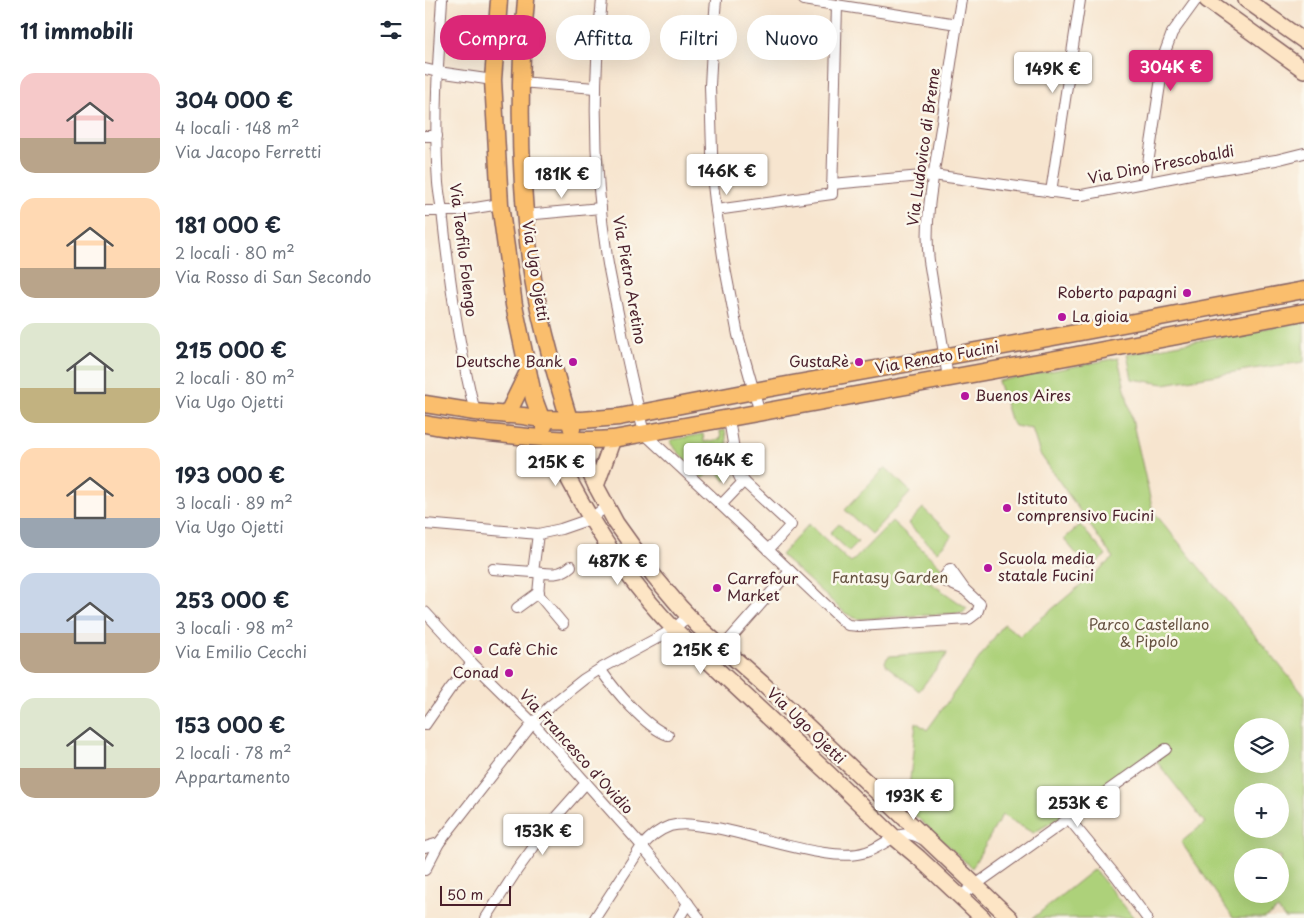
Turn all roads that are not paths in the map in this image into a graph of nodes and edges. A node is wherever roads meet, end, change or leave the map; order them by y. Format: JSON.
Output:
{"nodes":[{"id":1,"x":442,"y":0,"type":"edge"},
{"id":2,"x":499,"y":0,"type":"edge"},
{"id":3,"x":527,"y":0,"type":"edge"},
{"id":4,"x":601,"y":0,"type":"edge"},
{"id":5,"x":715,"y":0,"type":"edge"},
{"id":6,"x":804,"y":0,"type":"edge"},
{"id":7,"x":961,"y":0,"type":"edge"},
{"id":8,"x":1080,"y":0,"type":"edge"},
{"id":9,"x":1196,"y":0,"type":"edge"},
{"id":10,"x":1207,"y":0,"type":"edge"},
{"id":11,"x":1246,"y":0,"type":"edge"},
{"id":12,"x":837,"y":5,"type":"junction"},
{"id":13,"x":957,"y":24,"type":"junction"},
{"id":14,"x":1304,"y":41,"type":"edge"},
{"id":15,"x":425,"y":69,"type":"edge"},
{"id":16,"x":1304,"y":70,"type":"edge"},
{"id":17,"x":438,"y":72,"type":"junction"},
{"id":18,"x":493,"y":80,"type":"junction"},
{"id":19,"x":520,"y":82,"type":"junction"},
{"id":20,"x":595,"y":88,"type":"junction"},
{"id":21,"x":425,"y":136,"type":"edge"},
{"id":22,"x":437,"y":136,"type":"junction"},
{"id":23,"x":1304,"y":153,"type":"edge"},
{"id":24,"x":933,"y":175,"type":"junction"},
{"id":25,"x":1145,"y":183,"type":"junction"},
{"id":26,"x":832,"y":189,"type":"junction"},
{"id":27,"x":1051,"y":192,"type":"junction"},
{"id":28,"x":500,"y":204,"type":"junction"},
{"id":29,"x":601,"y":208,"type":"junction"},
{"id":30,"x":716,"y":210,"type":"junction"},
{"id":31,"x":425,"y":211,"type":"edge"},
{"id":32,"x":442,"y":212,"type":"junction"},
{"id":33,"x":525,"y":215,"type":"junction"},
{"id":34,"x":1304,"y":290,"type":"edge"},
{"id":35,"x":1304,"y":312,"type":"edge"},
{"id":36,"x":945,"y":356,"type":"junction"},
{"id":37,"x":528,"y":372,"type":"junction"},
{"id":38,"x":948,"y":378,"type":"junction"},
{"id":39,"x":754,"y":390,"type":"junction"},
{"id":40,"x":425,"y":404,"type":"edge"},
{"id":41,"x":480,"y":413,"type":"junction"},
{"id":42,"x":760,"y":413,"type":"junction"},
{"id":43,"x":640,"y":414,"type":"junction"},
{"id":44,"x":507,"y":415,"type":"junction"},
{"id":45,"x":542,"y":418,"type":"junction"},
{"id":46,"x":569,"y":419,"type":"junction"},
{"id":47,"x":729,"y":419,"type":"junction"},
{"id":48,"x":425,"y":424,"type":"edge"},
{"id":49,"x":481,"y":432,"type":"junction"},
{"id":50,"x":646,"y":434,"type":"junction"},
{"id":51,"x":613,"y":439,"type":"junction"},
{"id":52,"x":549,"y":440,"type":"junction"},
{"id":53,"x":575,"y":441,"type":"junction"},
{"id":54,"x":744,"y":481,"type":"junction"},
{"id":55,"x":595,"y":486,"type":"junction"},
{"id":56,"x":721,"y":505,"type":"junction"},
{"id":57,"x":607,"y":506,"type":"junction"},
{"id":58,"x":590,"y":519,"type":"junction"},
{"id":59,"x":425,"y":524,"type":"edge"},
{"id":60,"x":538,"y":534,"type":"junction"},
{"id":61,"x":768,"y":550,"type":"junction"},
{"id":62,"x":571,"y":566,"type":"dead end"},
{"id":63,"x":493,"y":569,"type":"dead end"},
{"id":64,"x":790,"y":571,"type":"junction"},
{"id":65,"x":536,"y":573,"type":"junction"},
{"id":66,"x":965,"y":590,"type":"dead end"},
{"id":67,"x":539,"y":592,"type":"junction"},
{"id":68,"x":517,"y":608,"type":"dead end"},
{"id":69,"x":425,"y":612,"type":"edge"},
{"id":70,"x":688,"y":616,"type":"junction"},
{"id":71,"x":563,"y":624,"type":"dead end"},
{"id":72,"x":674,"y":630,"type":"junction"},
{"id":73,"x":722,"y":648,"type":"junction"},
{"id":74,"x":472,"y":664,"type":"junction"},
{"id":75,"x":600,"y":669,"type":"junction"},
{"id":76,"x":766,"y":688,"type":"junction"},
{"id":77,"x":753,"y":702,"type":"junction"},
{"id":78,"x":533,"y":724,"type":"junction"},
{"id":79,"x":425,"y":725,"type":"edge"},
{"id":80,"x":668,"y":735,"type":"dead end"},
{"id":81,"x":1166,"y":749,"type":"dead end"},
{"id":82,"x":586,"y":783,"type":"junction"},
{"id":83,"x":1069,"y":819,"type":"junction"},
{"id":84,"x":894,"y":837,"type":"junction"},
{"id":85,"x":439,"y":843,"type":"junction"},
{"id":86,"x":930,"y":843,"type":"junction"},
{"id":87,"x":642,"y":846,"type":"junction"},
{"id":88,"x":425,"y":847,"type":"edge"},
{"id":89,"x":425,"y":870,"type":"edge"},
{"id":90,"x":975,"y":885,"type":"junction"},
{"id":91,"x":960,"y":896,"type":"junction"},
{"id":92,"x":688,"y":903,"type":"junction"},
{"id":93,"x":486,"y":918,"type":"edge"},
{"id":94,"x":595,"y":918,"type":"edge"},
{"id":95,"x":679,"y":918,"type":"edge"},
{"id":96,"x":699,"y":918,"type":"edge"},
{"id":97,"x":983,"y":918,"type":"edge"},
{"id":98,"x":1010,"y":918,"type":"edge"},
{"id":99,"x":1147,"y":918,"type":"edge"}],
"edges":[{"from":1,"to":17,"type":"street","name":"Via Teofilo Folengo"},
{"from":2,"to":18,"type":"main road","name":"Via Ugo Ojetti"},
{"from":3,"to":19,"type":"main road","name":"Via Ugo Ojetti"},
{"from":4,"to":20,"type":"street","name":"Via Pietro Aretino"},
{"from":5,"to":30,"type":"street"},
{"from":6,"to":12,"type":"street"},
{"from":7,"to":13,"type":"street","name":"Via Ludovico di Breme"},
{"from":8,"to":27,"type":"street"},
{"from":9,"to":25,"type":"street"},
{"from":10,"to":16,"type":"main road"},
{"from":11,"to":14,"type":"main road"},
{"from":12,"to":13,"type":"street"},
{"from":12,"to":26,"type":"street"},
{"from":13,"to":24,"type":"street","name":"Via Ludovico di Breme"},
{"from":15,"to":17,"type":"street"},
{"from":17,"to":18,"type":"street"},
{"from":17,"to":22,"type":"street","name":"Via Teofilo Folengo"},
{"from":18,"to":28,"type":"main road","name":"Via Ugo Ojetti"},
{"from":19,"to":20,"type":"street"},
{"from":19,"to":33,"type":"main road","name":"Via Ugo Ojetti"},
{"from":20,"to":29,"type":"street","name":"Via Pietro Aretino"},
{"from":21,"to":22,"type":"street"},
{"from":22,"to":32,"type":"street","name":"Via Teofilo Folengo"},
{"from":23,"to":25,"type":"street","name":"Via Dino Frescobaldi"},
{"from":24,"to":26,"type":"street","name":"Via Dino Frescobaldi"},
{"from":24,"to":27,"type":"street","name":"Via Dino Frescobaldi"},
{"from":24,"to":36,"type":"street","name":"Via Ludovico di Breme"},
{"from":25,"to":27,"type":"street","name":"Via Dino Frescobaldi"},
{"from":26,"to":30,"type":"street","name":"Via Dino Frescobaldi"},
{"from":28,"to":32,"type":"street"},
{"from":28,"to":37,"type":"main road","name":"Via Ugo Ojetti"},
{"from":29,"to":33,"type":"street"},
{"from":29,"to":43,"type":"street","name":"Via Pietro Aretino"},
{"from":30,"to":39,"type":"street"},
{"from":31,"to":32,"type":"street"},
{"from":32,"to":41,"type":"street","name":"Via Teofilo Folengo"},
{"from":33,"to":46,"type":"main road","name":"Via Ugo Ojetti"},
{"from":34,"to":36,"type":"main road","name":"Via Renato Fucini"},
{"from":35,"to":38,"type":"main road","name":"Via Renato Fucini"},
{"from":36,"to":38,"type":"street","name":"Via Ludovico di Breme"},
{"from":36,"to":39,"type":"main road","name":"Via Renato Fucini"},
{"from":37,"to":44,"type":"main road"},
{"from":37,"to":45,"type":"main road","name":"Via Ugo Ojetti"},
{"from":38,"to":42,"type":"main road","name":"Via Renato Fucini"},
{"from":39,"to":42,"type":"street"},
{"from":39,"to":43,"type":"main road","name":"Via Renato Fucini"},
{"from":40,"to":41,"type":"main road","name":"Via Renato Fucini"},
{"from":41,"to":44,"type":"main road","name":"Via Renato Fucini"},
{"from":41,"to":49,"type":"street"},
{"from":42,"to":47,"type":"main road","name":"Via Renato Fucini"},
{"from":43,"to":46,"type":"main road","name":"Via Renato Fucini"},
{"from":43,"to":50,"type":"street","name":"Via Pietro Aretino"},
{"from":44,"to":45,"type":"main road","name":"Via Renato Fucini"},
{"from":45,"to":46,"type":"main road","name":"Via Renato Fucini"},
{"from":45,"to":52,"type":"main road","name":"Via Ugo Ojetti"},
{"from":46,"to":53,"type":"main road","name":"Via Ugo Ojetti"},
{"from":47,"to":50,"type":"main road","name":"Via Renato Fucini"},
{"from":47,"to":54,"type":"street"},
{"from":48,"to":49,"type":"main road","name":"Via Renato Fucini"},
{"from":49,"to":52,"type":"main road","name":"Via Renato Fucini"},
{"from":50,"to":51,"type":"main road","name":"Via Renato Fucini"},
{"from":50,"to":56,"type":"street"},
{"from":51,"to":53,"type":"main road","name":"Via Renato Fucini"},
{"from":51,"to":55,"type":"main road"},
{"from":52,"to":53,"type":"main road","name":"Via Renato Fucini"},
{"from":52,"to":58,"type":"main road","name":"Via Ugo Ojetti"},
{"from":53,"to":55,"type":"main road","name":"Via Ugo Ojetti"},
{"from":54,"to":56,"type":"street"},
{"from":54,"to":61,"type":"street"},
{"from":55,"to":57,"type":"main road","name":"Via Ugo Ojetti"},
{"from":56,"to":61,"type":"street"},
{"from":57,"to":58,"type":"street"},
{"from":57,"to":70,"type":"main road","name":"Via Ugo Ojetti"},
{"from":58,"to":60,"type":"street"},
{"from":58,"to":72,"type":"main road","name":"Via Ugo Ojetti"},
{"from":59,"to":60,"type":"street"},
{"from":60,"to":65,"type":"street"},
{"from":61,"to":64,"type":"street"},
{"from":62,"to":65,"type":"street"},
{"from":63,"to":65,"type":"street"},
{"from":64,"to":66,"type":"street"},
{"from":64,"to":73,"type":"street"},
{"from":65,"to":67,"type":"street"},
{"from":67,"to":68,"type":"street"},
{"from":67,"to":71,"type":"street"},
{"from":69,"to":74,"type":"street","name":"Via Francesco d'Ovidio"},
{"from":70,"to":72,"type":"street"},
{"from":70,"to":73,"type":"main road","name":"Via Ugo Ojetti"},
{"from":72,"to":75,"type":"street"},
{"from":72,"to":77,"type":"main road","name":"Via Ugo Ojetti"},
{"from":73,"to":76,"type":"main road","name":"Via Ugo Ojetti"},
{"from":74,"to":78,"type":"street","name":"Via Francesco d'Ovidio"},
{"from":74,"to":79,"type":"street"},
{"from":75,"to":78,"type":"street"},
{"from":75,"to":80,"type":"street"},
{"from":76,"to":77,"type":"street"},
{"from":76,"to":86,"type":"main road","name":"Via Ugo Ojetti"},
{"from":77,"to":84,"type":"main road","name":"Via Ugo Ojetti"},
{"from":78,"to":82,"type":"street","name":"Via Francesco d'Ovidio"},
{"from":78,"to":85,"type":"street"},
{"from":81,"to":83,"type":"street"},
{"from":82,"to":87,"type":"street","name":"Via Francesco d'Ovidio"},
{"from":82,"to":93,"type":"street"},
{"from":83,"to":90,"type":"street"},
{"from":83,"to":99,"type":"street"},
{"from":84,"to":86,"type":"street"},
{"from":84,"to":87,"type":"street"},
{"from":84,"to":91,"type":"main road","name":"Via Ugo Ojetti"},
{"from":85,"to":88,"type":"street"},
{"from":85,"to":89,"type":"street"},
{"from":86,"to":90,"type":"main road","name":"Via Ugo Ojetti"},
{"from":87,"to":92,"type":"street","name":"Via Francesco d'Ovidio"},
{"from":87,"to":94,"type":"street"},
{"from":90,"to":91,"type":"street"},
{"from":90,"to":98,"type":"main road","name":"Via Ugo Ojetti"},
{"from":91,"to":97,"type":"main road","name":"Via Ugo Ojetti"},
{"from":92,"to":95,"type":"street"},
{"from":92,"to":96,"type":"street","name":"Via Francesco d'Ovidio"}]}
